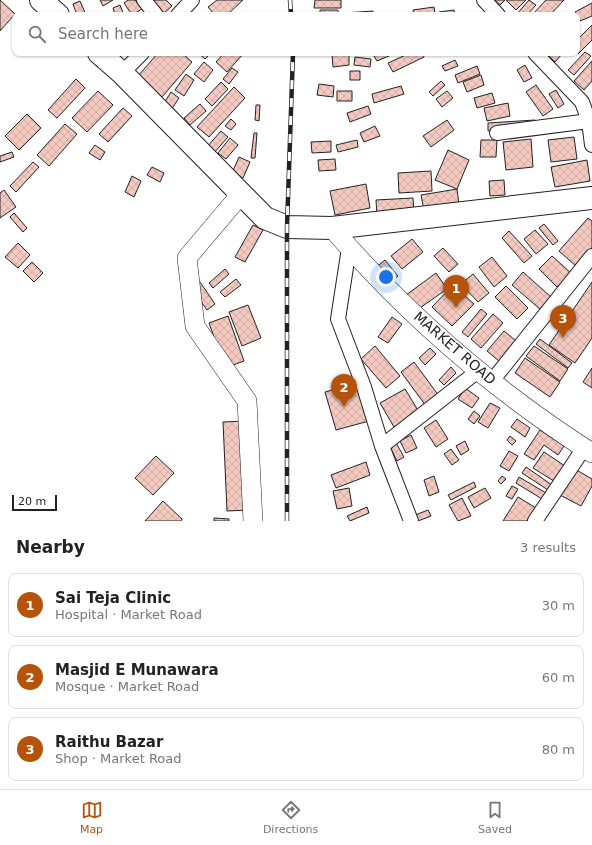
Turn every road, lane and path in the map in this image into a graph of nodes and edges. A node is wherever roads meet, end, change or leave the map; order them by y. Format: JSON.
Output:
{"nodes":[{"id":1,"x":41,"y":0,"type":"edge"},
{"id":2,"x":144,"y":0,"type":"edge"},
{"id":3,"x":192,"y":0,"type":"edge"},
{"id":4,"x":484,"y":0,"type":"edge"},
{"id":5,"x":55,"y":12,"type":"edge"},
{"id":6,"x":154,"y":12,"type":"edge"},
{"id":7,"x":181,"y":12,"type":"edge"},
{"id":8,"x":495,"y":12,"type":"edge"},
{"id":9,"x":103,"y":56,"type":"edge"},
{"id":10,"x":139,"y":56,"type":"edge"},
{"id":11,"x":538,"y":56,"type":"edge"},
{"id":12,"x":122,"y":73,"type":"junction"},
{"id":13,"x":587,"y":98,"type":"edge"},
{"id":14,"x":590,"y":121,"type":"edge"},
{"id":15,"x":497,"y":133,"type":"dead end"},
{"id":16,"x":592,"y":145,"type":"edge"},
{"id":17,"x":241,"y":194,"type":"junction"},
{"id":18,"x":592,"y":198,"type":"edge"},
{"id":19,"x":332,"y":228,"type":"junction"},
{"id":20,"x":349,"y":248,"type":"junction"},
{"id":21,"x":592,"y":256,"type":"edge"},
{"id":22,"x":485,"y":376,"type":"junction"},
{"id":23,"x":382,"y":446,"type":"junction"},
{"id":24,"x":588,"y":450,"type":"edge"},
{"id":25,"x":252,"y":521,"type":"edge"},
{"id":26,"x":411,"y":521,"type":"edge"},
{"id":27,"x":535,"y":521,"type":"edge"}],
"edges":[{"from":1,"to":5,"type":"highway"},
{"from":2,"to":6,"type":"street"},
{"from":3,"to":7,"type":"street"},
{"from":4,"to":8,"type":"street"},
{"from":9,"to":12,"type":"highway"},
{"from":10,"to":12,"type":"street"},
{"from":11,"to":13,"type":"street"},
{"from":12,"to":17,"type":"highway"},
{"from":13,"to":14,"type":"street"},
{"from":14,"to":15,"type":"street"},
{"from":14,"to":16,"type":"street"},
{"from":17,"to":19,"type":"highway"},
{"from":17,"to":25,"type":"street"},
{"from":18,"to":19,"type":"highway"},
{"from":19,"to":20,"type":"street","name":"MARKET ROAD"},
{"from":20,"to":22,"type":"street","name":"MARKET ROAD"},
{"from":20,"to":23,"type":"street"},
{"from":21,"to":22,"type":"street"},
{"from":22,"to":23,"type":"street"},
{"from":22,"to":24,"type":"street","name":"MARKET ROAD"},
{"from":23,"to":26,"type":"street"},
{"from":24,"to":27,"type":"street"}]}
